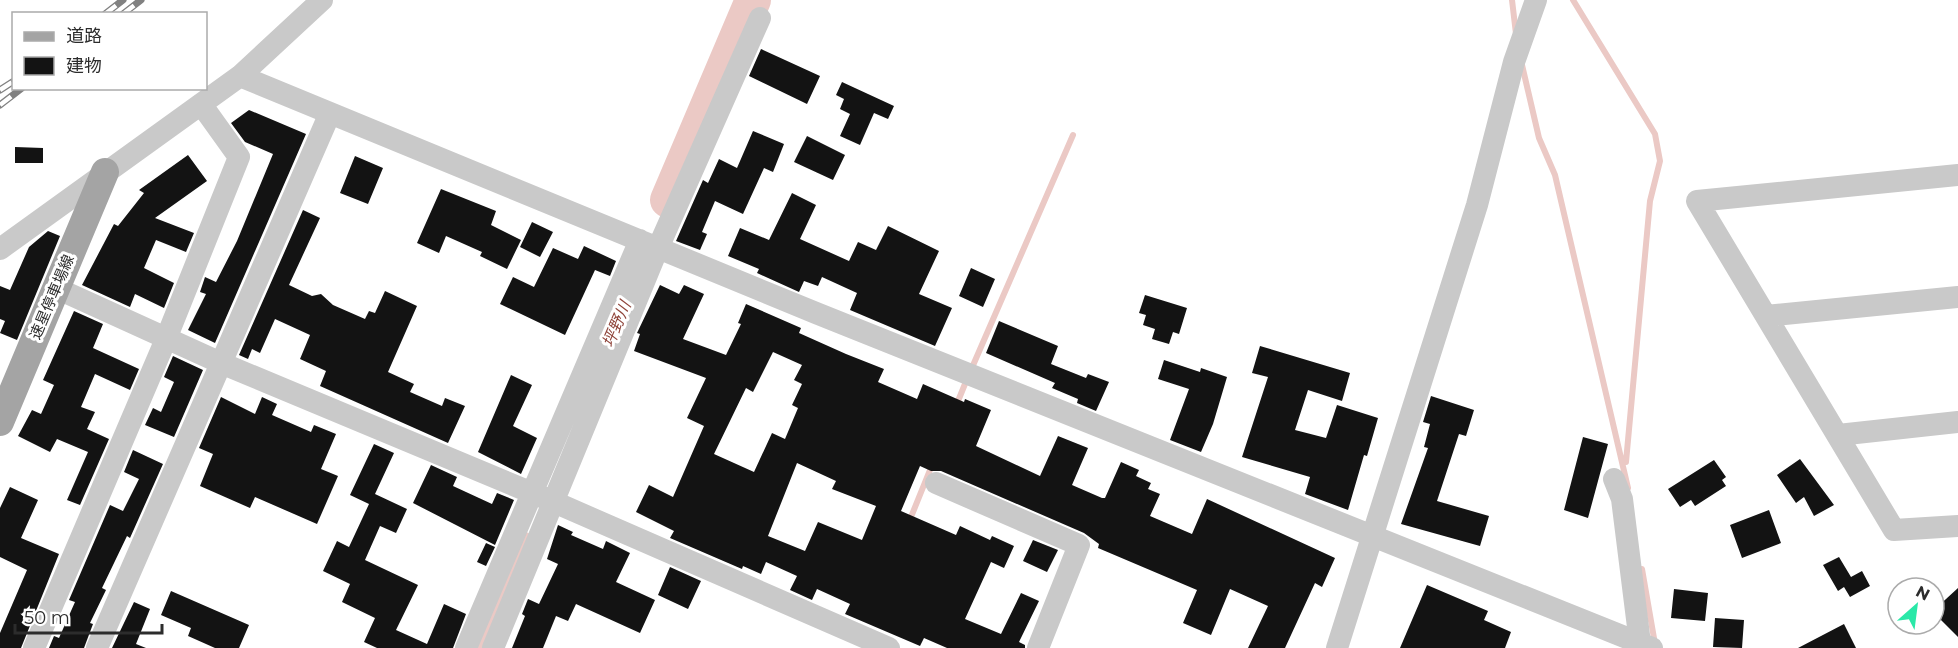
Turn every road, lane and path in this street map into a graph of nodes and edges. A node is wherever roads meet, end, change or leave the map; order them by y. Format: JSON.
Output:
{"nodes":[{"id":1,"x":322,"y":0,"type":"edge"},
{"id":2,"x":1536,"y":0,"type":"edge"},
{"id":3,"x":760,"y":18,"type":"dead end"},
{"id":4,"x":240,"y":76,"type":"junction"},
{"id":5,"x":201,"y":104,"type":"junction"},
{"id":6,"x":330,"y":112,"type":"junction"},
{"id":7,"x":105,"y":172,"type":"junction"},
{"id":8,"x":1958,"y":175,"type":"edge"},
{"id":9,"x":649,"y":244,"type":"junction"},
{"id":10,"x":0,"y":249,"type":"edge"},
{"id":11,"x":56,"y":288,"type":"junction"},
{"id":12,"x":1958,"y":297,"type":"edge"},
{"id":13,"x":1766,"y":316,"type":"junction"},
{"id":14,"x":166,"y":339,"type":"junction"},
{"id":15,"x":221,"y":363,"type":"junction"},
{"id":16,"x":0,"y":422,"type":"edge"},
{"id":17,"x":1958,"y":422,"type":"edge"},
{"id":18,"x":1838,"y":435,"type":"junction"},
{"id":19,"x":1614,"y":479,"type":"dead end"},
{"id":20,"x":936,"y":483,"type":"dead end"},
{"id":21,"x":531,"y":493,"type":"junction"},
{"id":22,"x":554,"y":502,"type":"junction"},
{"id":23,"x":1958,"y":526,"type":"edge"},
{"id":24,"x":1371,"y":536,"type":"junction"},
{"id":25,"x":1647,"y":646,"type":"edge"},
{"id":26,"x":34,"y":648,"type":"edge"},
{"id":27,"x":97,"y":648,"type":"edge"},
{"id":28,"x":466,"y":648,"type":"edge"},
{"id":29,"x":493,"y":648,"type":"edge"},
{"id":30,"x":889,"y":648,"type":"edge"},
{"id":31,"x":1038,"y":648,"type":"edge"},
{"id":32,"x":1337,"y":648,"type":"edge"}],
"edges":[{"from":1,"to":4,"type":"street"},
{"from":2,"to":24,"type":"street"},
{"from":3,"to":9,"type":"street"},
{"from":4,"to":5,"type":"street"},
{"from":4,"to":6,"type":"street"},
{"from":5,"to":7,"type":"street"},
{"from":5,"to":14,"type":"street"},
{"from":6,"to":9,"type":"street"},
{"from":6,"to":15,"type":"street"},
{"from":7,"to":10,"type":"street"},
{"from":7,"to":11,"type":"main road","name":"速星停車場線"},
{"from":8,"to":13,"type":"street"},
{"from":9,"to":21,"type":"street"},
{"from":9,"to":22,"type":"street"},
{"from":9,"to":24,"type":"street"},
{"from":11,"to":14,"type":"street"},
{"from":11,"to":16,"type":"main road","name":"速星停車場線"},
{"from":12,"to":13,"type":"street"},
{"from":13,"to":18,"type":"street"},
{"from":14,"to":15,"type":"street"},
{"from":14,"to":26,"type":"street"},
{"from":15,"to":21,"type":"street"},
{"from":15,"to":27,"type":"street"},
{"from":17,"to":18,"type":"street"},
{"from":18,"to":23,"type":"street"},
{"from":19,"to":25,"type":"street"},
{"from":20,"to":31,"type":"street"},
{"from":21,"to":22,"type":"street"},
{"from":21,"to":28,"type":"street"},
{"from":22,"to":29,"type":"street"},
{"from":22,"to":30,"type":"street"},
{"from":24,"to":25,"type":"street"},
{"from":24,"to":32,"type":"street"}]}
